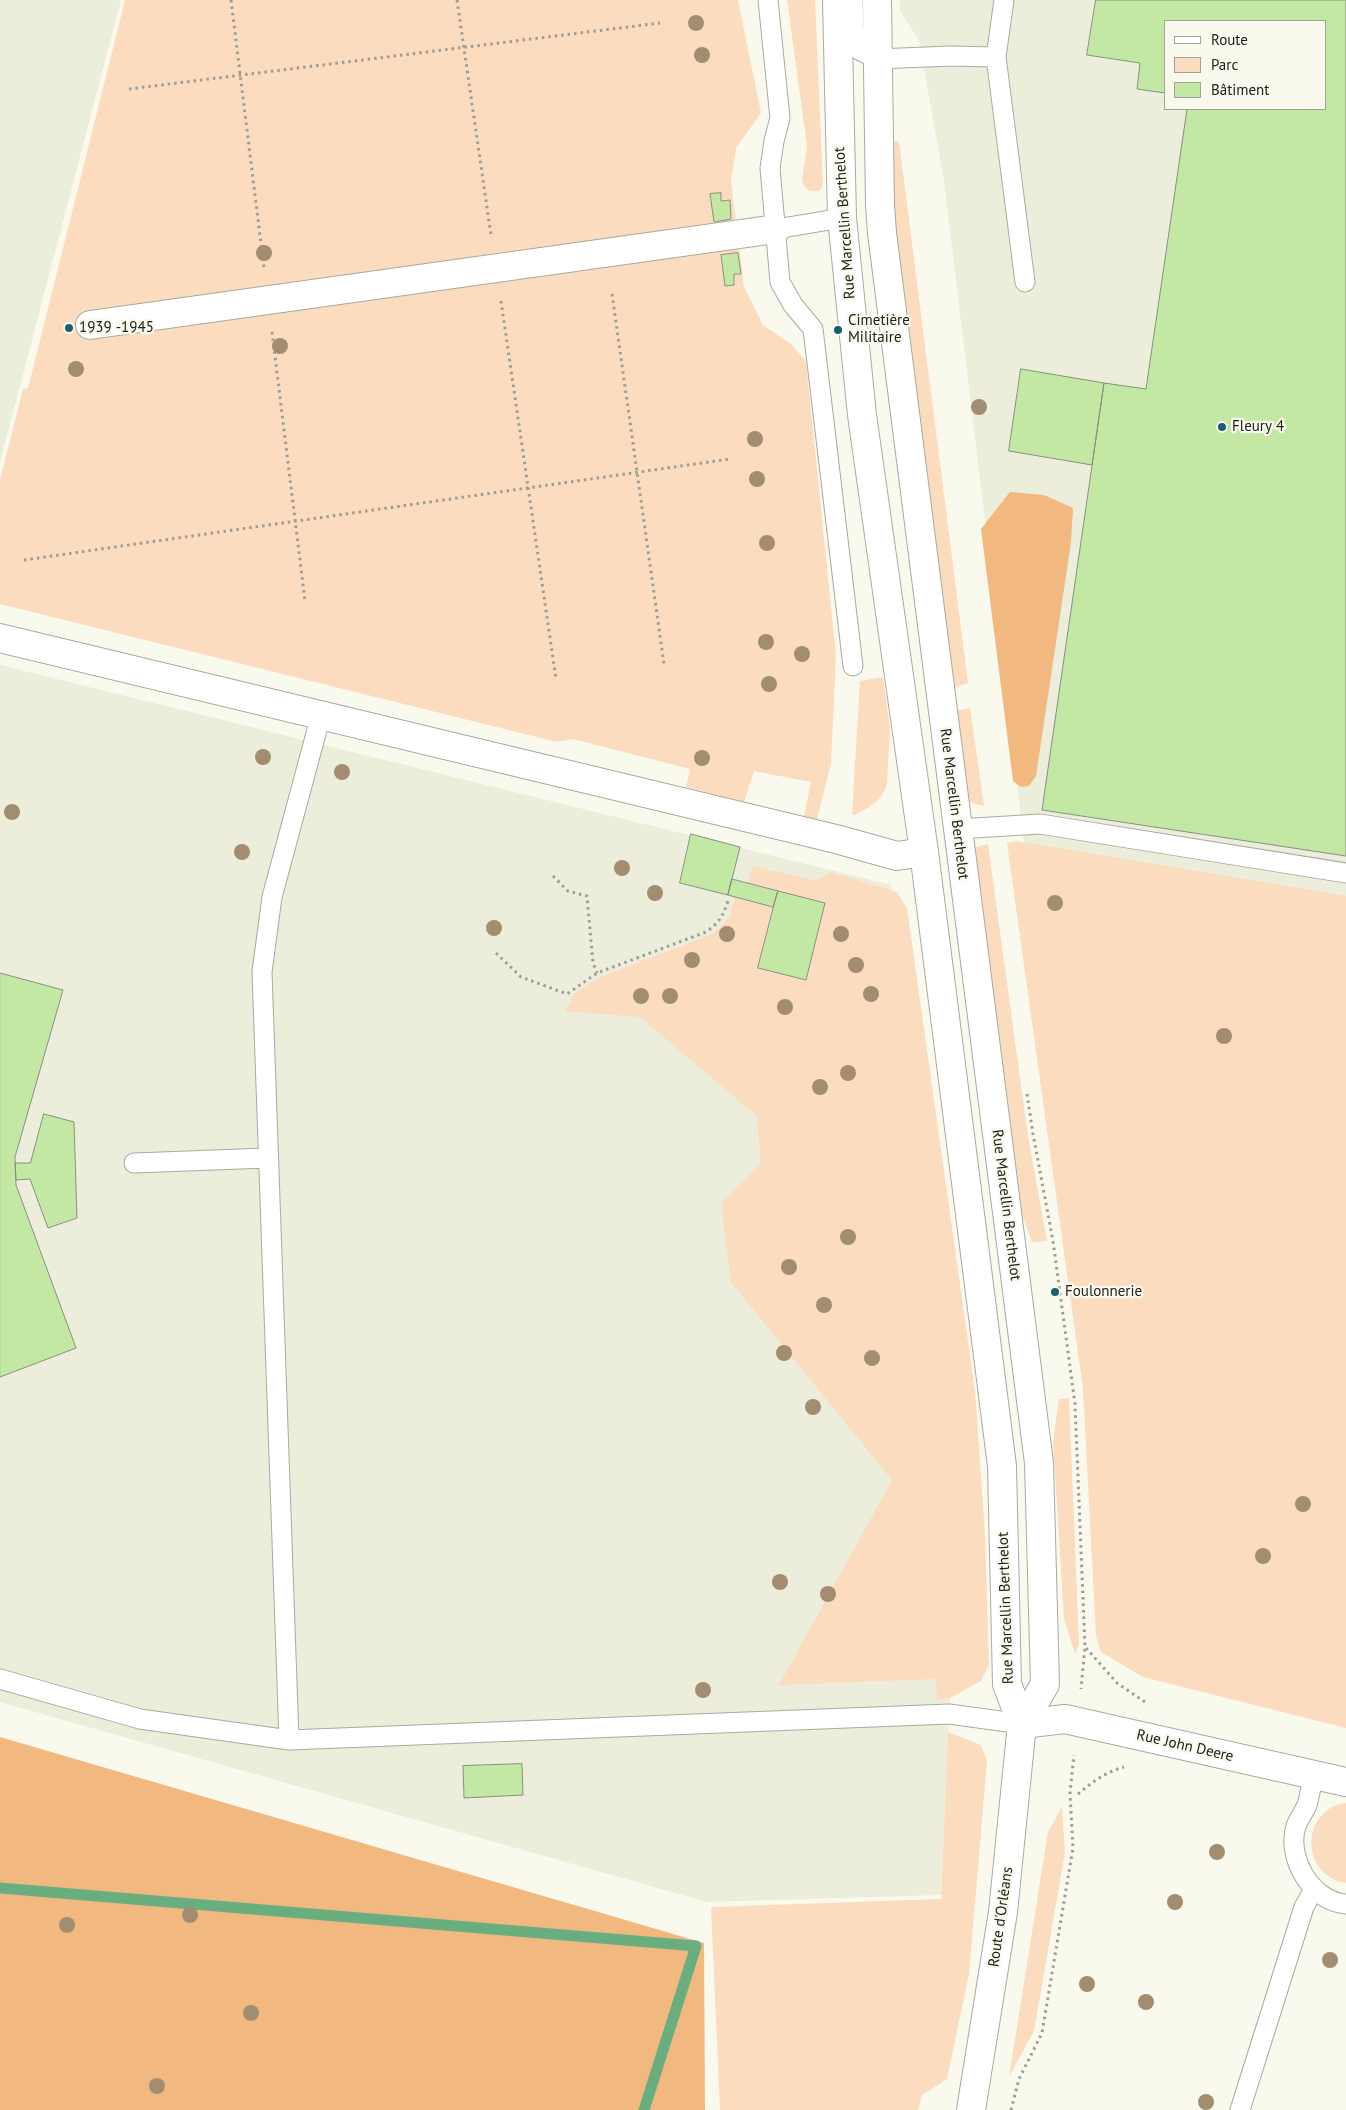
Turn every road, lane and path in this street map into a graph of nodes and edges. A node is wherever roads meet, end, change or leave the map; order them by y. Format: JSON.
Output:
{"nodes":[{"id":1,"x":457,"y":0,"type":"edge"},
{"id":2,"x":768,"y":0,"type":"edge"},
{"id":3,"x":837,"y":0,"type":"edge"},
{"id":4,"x":853,"y":0,"type":"edge"},
{"id":5,"x":877,"y":0,"type":"edge"},
{"id":6,"x":1004,"y":0,"type":"edge"},
{"id":7,"x":660,"y":23,"type":"dead end"},
{"id":8,"x":464,"y":48,"type":"junction"},
{"id":9,"x":996,"y":57,"type":"junction"},
{"id":10,"x":877,"y":60,"type":"junction"},
{"id":11,"x":129,"y":89,"type":"dead end"},
{"id":12,"x":842,"y":218,"type":"junction"},
{"id":13,"x":776,"y":229,"type":"junction"},
{"id":14,"x":496,"y":268,"type":"junction"},
{"id":15,"x":1024,"y":282,"type":"dead end"},
{"id":16,"x":612,"y":294,"type":"dead end"},
{"id":17,"x":90,"y":325,"type":"dead end"},
{"id":18,"x":730,"y":459,"type":"dead end"},
{"id":19,"x":637,"y":473,"type":"junction"},
{"id":20,"x":529,"y":488,"type":"junction"},
{"id":21,"x":24,"y":560,"type":"dead end"},
{"id":22,"x":0,"y":638,"type":"edge"},
{"id":23,"x":664,"y":664,"type":"dead end"},
{"id":24,"x":853,"y":666,"type":"dead end"},
{"id":25,"x":556,"y":679,"type":"dead end"},
{"id":26,"x":320,"y":715,"type":"junction"},
{"id":27,"x":958,"y":828,"type":"junction"},
{"id":28,"x":924,"y":852,"type":"junction"},
{"id":29,"x":1346,"y":873,"type":"edge"},
{"id":30,"x":553,"y":876,"type":"dead end"},
{"id":31,"x":728,"y":900,"type":"dead end"},
{"id":32,"x":496,"y":954,"type":"dead end"},
{"id":33,"x":597,"y":973,"type":"junction"},
{"id":34,"x":267,"y":1158,"type":"junction"},
{"id":35,"x":134,"y":1162,"type":"dead end"},
{"id":36,"x":1085,"y":1648,"type":"dead end"},
{"id":37,"x":0,"y":1679,"type":"edge"},
{"id":38,"x":1146,"y":1703,"type":"dead end"},
{"id":39,"x":1022,"y":1724,"type":"junction"},
{"id":40,"x":289,"y":1740,"type":"junction"},
{"id":41,"x":1314,"y":1775,"type":"junction"},
{"id":42,"x":1346,"y":1782,"type":"edge"},
{"id":43,"x":1072,"y":1788,"type":"dead end"},
{"id":44,"x":1314,"y":1889,"type":"junction"},
{"id":45,"x":1346,"y":1904,"type":"edge"},
{"id":46,"x":971,"y":2110,"type":"edge"},
{"id":47,"x":1011,"y":2110,"type":"edge"},
{"id":48,"x":1240,"y":2110,"type":"edge"}],
"edges":[{"from":1,"to":8,"type":"path"},
{"from":2,"to":13,"type":"lane"},
{"from":3,"to":12,"type":"main road","name":"Rue Marcellin Berthelot"},
{"from":4,"to":10,"type":"lane"},
{"from":5,"to":10,"type":"main road","name":"Rue Marcellin Berthelot"},
{"from":6,"to":9,"type":"lane"},
{"from":7,"to":8,"type":"path"},
{"from":8,"to":11,"type":"path"},
{"from":8,"to":14,"type":"path"},
{"from":9,"to":10,"type":"lane"},
{"from":9,"to":15,"type":"lane"},
{"from":10,"to":27,"type":"main road","name":"Rue Marcellin Berthelot"},
{"from":12,"to":13,"type":"lane"},
{"from":12,"to":28,"type":"main road","name":"Rue Marcellin Berthelot"},
{"from":13,"to":14,"type":"main road"},
{"from":13,"to":24,"type":"lane"},
{"from":14,"to":17,"type":"main road"},
{"from":14,"to":20,"type":"path"},
{"from":16,"to":19,"type":"path"},
{"from":18,"to":19,"type":"path"},
{"from":19,"to":20,"type":"path"},
{"from":19,"to":23,"type":"path"},
{"from":20,"to":21,"type":"path"},
{"from":20,"to":25,"type":"path"},
{"from":22,"to":26,"type":"main road"},
{"from":26,"to":28,"type":"main road"},
{"from":26,"to":34,"type":"lane"},
{"from":27,"to":29,"type":"lane"},
{"from":27,"to":39,"type":"main road","name":"Rue Marcellin Berthelot"},
{"from":28,"to":39,"type":"main road","name":"Rue Marcellin Berthelot"},
{"from":30,"to":33,"type":"path"},
{"from":31,"to":33,"type":"path"},
{"from":32,"to":33,"type":"path"},
{"from":34,"to":35,"type":"lane"},
{"from":34,"to":40,"type":"lane"},
{"from":36,"to":38,"type":"path"},
{"from":37,"to":40,"type":"lane"},
{"from":39,"to":40,"type":"lane"},
{"from":39,"to":41,"type":"main road","name":"Rue John Deere"},
{"from":39,"to":46,"type":"main road","name":"Route d'Orléans"},
{"from":41,"to":42,"type":"main road","name":"Rue John Deere"},
{"from":41,"to":44,"type":"lane"},
{"from":43,"to":47,"type":"path"},
{"from":44,"to":45,"type":"lane"},
{"from":44,"to":48,"type":"lane"}]}
